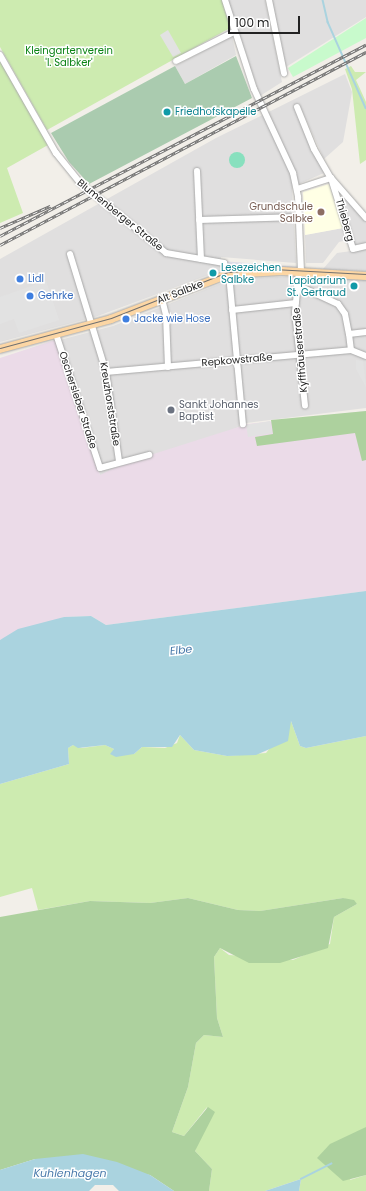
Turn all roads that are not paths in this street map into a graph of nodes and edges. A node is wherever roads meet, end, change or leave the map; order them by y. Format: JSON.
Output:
{"nodes":[{"id":1,"x":225,"y":0,"type":"edge"},
{"id":2,"x":269,"y":0,"type":"edge"},
{"id":3,"x":234,"y":32,"type":"junction"},
{"id":4,"x":0,"y":55,"type":"edge"},
{"id":5,"x":176,"y":62,"type":"dead end"},
{"id":6,"x":284,"y":73,"type":"dead end"},
{"id":7,"x":297,"y":107,"type":"dead end"},
{"id":8,"x":198,"y":171,"type":"dead end"},
{"id":9,"x":331,"y":178,"type":"junction"},
{"id":10,"x":297,"y":189,"type":"junction"},
{"id":11,"x":299,"y":217,"type":"junction"},
{"id":12,"x":366,"y":218,"type":"edge"},
{"id":13,"x":199,"y":220,"type":"junction"},
{"id":14,"x":366,"y":246,"type":"edge"},
{"id":15,"x":70,"y":254,"type":"dead end"},
{"id":16,"x":201,"y":259,"type":"junction"},
{"id":17,"x":300,"y":272,"type":"junction"},
{"id":18,"x":229,"y":274,"type":"junction"},
{"id":19,"x":366,"y":276,"type":"edge"},
{"id":20,"x":297,"y":285,"type":"junction"},
{"id":21,"x":162,"y":299,"type":"junction"},
{"id":22,"x":296,"y":303,"type":"junction"},
{"id":23,"x":232,"y":310,"type":"junction"},
{"id":24,"x":93,"y":324,"type":"junction"},
{"id":25,"x":366,"y":332,"type":"edge"},
{"id":26,"x":56,"y":334,"type":"junction"},
{"id":27,"x":349,"y":334,"type":"junction"},
{"id":28,"x":0,"y":349,"type":"edge"},
{"id":29,"x":350,"y":350,"type":"junction"},
{"id":30,"x":299,"y":355,"type":"junction"},
{"id":31,"x":366,"y":356,"type":"edge"},
{"id":32,"x":236,"y":360,"type":"junction"},
{"id":33,"x":168,"y":367,"type":"junction"},
{"id":34,"x":106,"y":372,"type":"junction"},
{"id":35,"x":305,"y":405,"type":"dead end"},
{"id":36,"x":243,"y":424,"type":"dead end"},
{"id":37,"x":149,"y":455,"type":"dead end"},
{"id":38,"x":118,"y":461,"type":"junction"}],
"edges":[{"from":1,"to":3,"type":"street","name":"Kyffhäuserstraße"},
{"from":2,"to":6,"type":"street"},
{"from":3,"to":5,"type":"street"},
{"from":3,"to":10,"type":"street","name":"Kyffhäuserstraße"},
{"from":4,"to":16,"type":"street","name":"Blumenberger Straße"},
{"from":7,"to":9,"type":"street"},
{"from":8,"to":13,"type":"street"},
{"from":9,"to":10,"type":"street"},
{"from":9,"to":12,"type":"street"},
{"from":9,"to":14,"type":"street","name":"Thieberg"},
{"from":10,"to":11,"type":"street","name":"Kyffhäuserstraße"},
{"from":11,"to":13,"type":"street"},
{"from":11,"to":17,"type":"street","name":"Kyffhäuserstraße"},
{"from":13,"to":16,"type":"street"},
{"from":15,"to":24,"type":"street","name":"Kreuzhorststraße"},
{"from":16,"to":18,"type":"street","name":"Blumenberger Straße"},
{"from":17,"to":18,"type":"main road","name":"Alt Salbke"},
{"from":17,"to":19,"type":"main road","name":"Alt Salbke"},
{"from":17,"to":20,"type":"street","name":"Kyffhäuserstraße"},
{"from":18,"to":21,"type":"main road","name":"Alt Salbke"},
{"from":18,"to":23,"type":"street"},
{"from":20,"to":22,"type":"street","name":"Kyffhäuserstraße"},
{"from":20,"to":27,"type":"street"},
{"from":21,"to":24,"type":"main road","name":"Alt Salbke"},
{"from":21,"to":33,"type":"street"},
{"from":22,"to":23,"type":"street"},
{"from":22,"to":30,"type":"street","name":"Kyffhäuserstraße"},
{"from":23,"to":32,"type":"street"},
{"from":24,"to":26,"type":"main road","name":"Alt Salbke"},
{"from":24,"to":34,"type":"street","name":"Kreuzhorststraße"},
{"from":25,"to":27,"type":"street"},
{"from":26,"to":28,"type":"main road","name":"Alt Salbke"},
{"from":26,"to":38,"type":"street","name":"Oschersleber Straße"},
{"from":27,"to":29,"type":"street"},
{"from":29,"to":30,"type":"street","name":"Repkowstraße"},
{"from":29,"to":31,"type":"street","name":"Repkowstraße"},
{"from":30,"to":32,"type":"street","name":"Repkowstraße"},
{"from":30,"to":35,"type":"street","name":"Kyffhäuserstraße"},
{"from":32,"to":33,"type":"street","name":"Repkowstraße"},
{"from":32,"to":36,"type":"street"},
{"from":33,"to":34,"type":"street","name":"Repkowstraße"},
{"from":34,"to":38,"type":"street","name":"Kreuzhorststraße"},
{"from":37,"to":38,"type":"street"}]}
